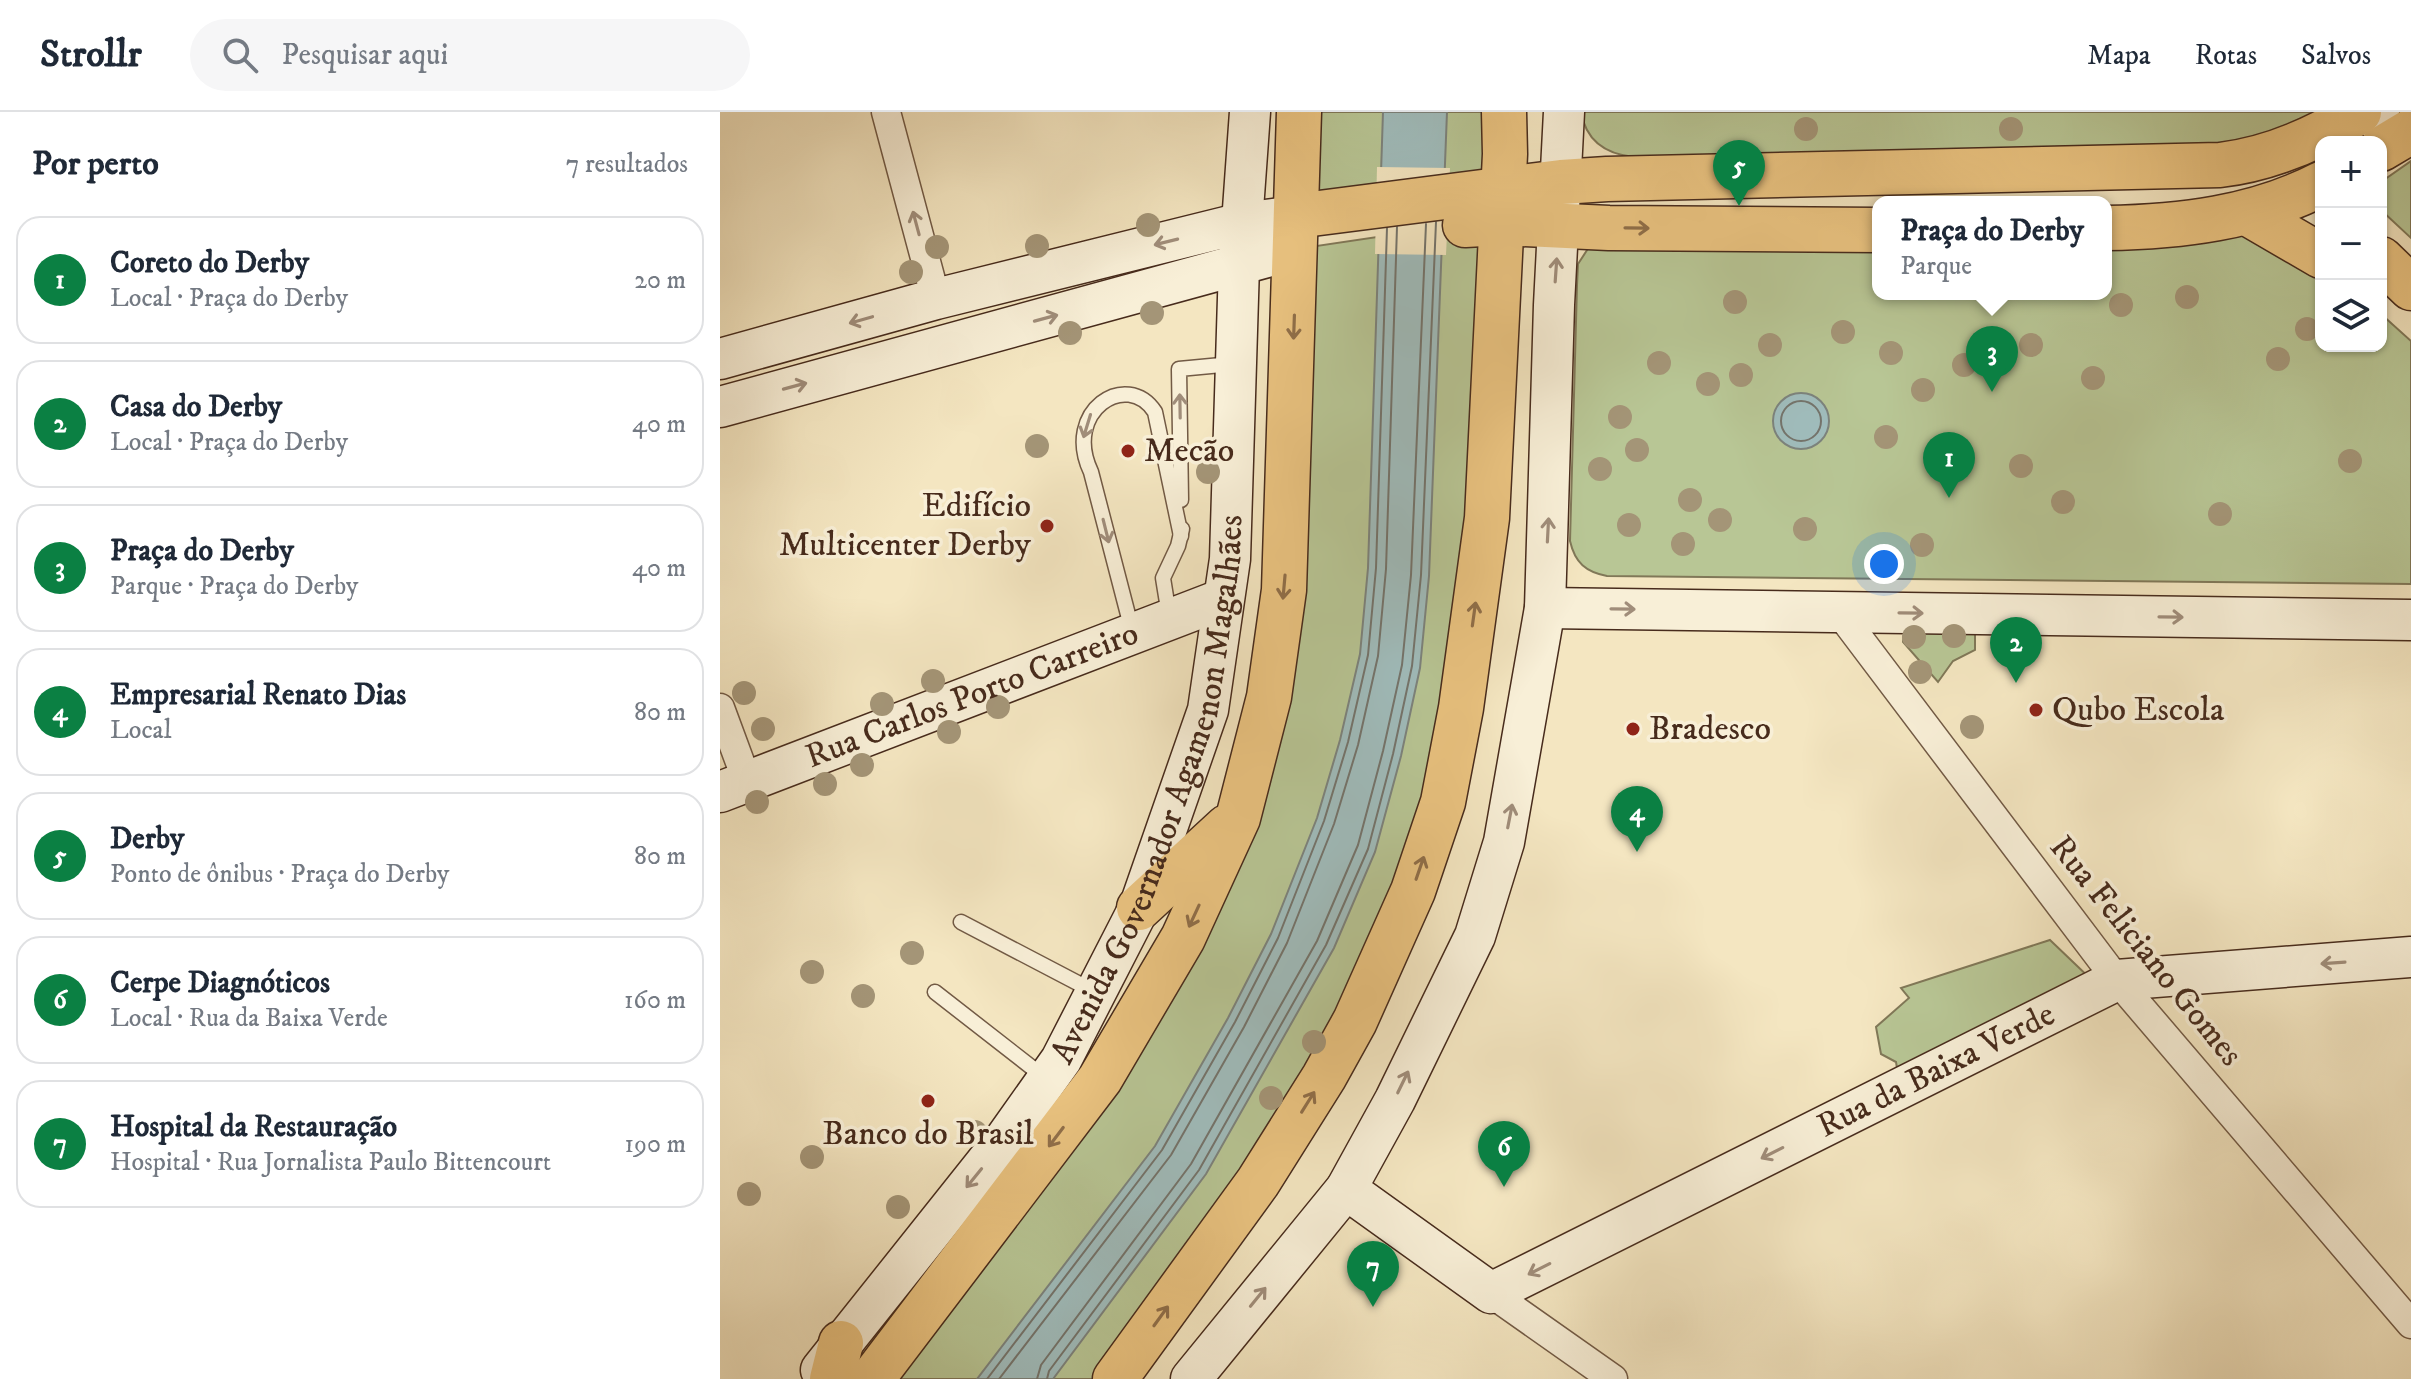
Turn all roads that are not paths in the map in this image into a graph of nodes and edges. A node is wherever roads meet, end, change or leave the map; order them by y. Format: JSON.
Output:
{"nodes":[{"id":1,"x":886,"y":112,"type":"edge"},
{"id":2,"x":1250,"y":112,"type":"edge"},
{"id":3,"x":1299,"y":112,"type":"edge"},
{"id":4,"x":1504,"y":112,"type":"edge"},
{"id":5,"x":1564,"y":112,"type":"edge"},
{"id":6,"x":2392,"y":112,"type":"edge"},
{"id":7,"x":2411,"y":131,"type":"edge"},
{"id":8,"x":2365,"y":132,"type":"edge"},
{"id":9,"x":1623,"y":179,"type":"junction"},
{"id":10,"x":1561,"y":182,"type":"junction"},
{"id":11,"x":1987,"y":185,"type":"dead end"},
{"id":12,"x":2315,"y":187,"type":"edge"},
{"id":13,"x":1502,"y":207,"type":"junction"},
{"id":14,"x":2247,"y":213,"type":"junction"},
{"id":15,"x":1242,"y":223,"type":"junction"},
{"id":16,"x":1559,"y":225,"type":"junction"},
{"id":17,"x":2112,"y":228,"type":"edge"},
{"id":18,"x":1872,"y":230,"type":"edge"},
{"id":19,"x":1296,"y":233,"type":"junction"},
{"id":20,"x":2315,"y":253,"type":"edge"},
{"id":21,"x":1239,"y":265,"type":"junction"},
{"id":22,"x":2387,"y":265,"type":"edge"},
{"id":23,"x":2411,"y":288,"type":"edge"},
{"id":24,"x":936,"y":299,"type":"junction"},
{"id":25,"x":2387,"y":304,"type":"edge"},
{"id":26,"x":2411,"y":322,"type":"edge"},
{"id":27,"x":720,"y":359,"type":"edge"},
{"id":28,"x":1236,"y":363,"type":"junction"},
{"id":29,"x":720,"y":407,"type":"edge"},
{"id":30,"x":1181,"y":536,"type":"junction"},
{"id":31,"x":1223,"y":599,"type":"junction"},
{"id":32,"x":1545,"y":608,"type":"junction"},
{"id":33,"x":1839,"y":612,"type":"junction"},
{"id":34,"x":1170,"y":620,"type":"junction"},
{"id":35,"x":2411,"y":620,"type":"edge"},
{"id":36,"x":1133,"y":634,"type":"junction"},
{"id":37,"x":720,"y":708,"type":"edge"},
{"id":38,"x":734,"y":787,"type":"edge"},
{"id":39,"x":1238,"y":818,"type":"junction"},
{"id":40,"x":1139,"y":908,"type":"junction"},
{"id":41,"x":961,"y":922,"type":"dead end"},
{"id":42,"x":2411,"y":957,"type":"edge"},
{"id":43,"x":2117,"y":980,"type":"junction"},
{"id":44,"x":935,"y":992,"type":"dead end"},
{"id":45,"x":1097,"y":993,"type":"junction"},
{"id":46,"x":1047,"y":1079,"type":"junction"},
{"id":47,"x":1346,"y":1189,"type":"junction"},
{"id":48,"x":1491,"y":1293,"type":"junction"},
{"id":49,"x":2411,"y":1324,"type":"edge"},
{"id":50,"x":837,"y":1361,"type":"edge"},
{"id":51,"x":813,"y":1379,"type":"edge"},
{"id":52,"x":872,"y":1379,"type":"edge"},
{"id":53,"x":1115,"y":1379,"type":"edge"},
{"id":54,"x":1191,"y":1379,"type":"edge"},
{"id":55,"x":1613,"y":1379,"type":"edge"}],
"edges":[{"from":24,"to":1,"type":"street","one_way":true},
{"from":2,"to":15,"type":"main road","name":"Avenida Governador Agamenon Magalhães"},
{"from":3,"to":19,"type":"main road","name":"Avenida Governador Agamenon Magalhães"},
{"from":4,"to":13,"type":"main road"},
{"from":5,"to":10,"type":"main road"},
{"from":6,"to":8,"type":"lane"},
{"from":7,"to":8,"type":"main road"},
{"from":8,"to":9,"type":"main road"},
{"from":9,"to":10,"type":"main road"},
{"from":9,"to":11,"type":"lane"},
{"from":10,"to":13,"type":"main road"},
{"from":10,"to":16,"type":"main road"},
{"from":12,"to":14,"type":"main road"},
{"from":13,"to":16,"type":"main road"},
{"from":13,"to":19,"type":"main road"},
{"from":53,"to":13,"type":"main road","one_way":true},
{"from":14,"to":17,"type":"main road"},
{"from":14,"to":20,"type":"main road"},
{"from":15,"to":19,"type":"main road"},
{"from":15,"to":21,"type":"main road","name":"Avenida Governador Agamenon Magalhães"},
{"from":15,"to":24,"type":"main road","one_way":true},
{"from":16,"to":18,"type":"main road","one_way":true},
{"from":32,"to":16,"type":"main road","one_way":true},
{"from":19,"to":21,"type":"main road"},
{"from":19,"to":39,"type":"main road","name":"Avenida Governador Agamenon Magalhães","one_way":true},
{"from":21,"to":28,"type":"main road","name":"Avenida Governador Agamenon Magalhães"},
{"from":29,"to":21,"type":"main road","one_way":true},
{"from":22,"to":23,"type":"main road"},
{"from":24,"to":27,"type":"main road","one_way":true},
{"from":25,"to":26,"type":"main road"},
{"from":30,"to":28,"type":"lane","one_way":true},
{"from":28,"to":31,"type":"main road","name":"Avenida Governador Agamenon Magalhães"},
{"from":30,"to":34,"type":"lane"},
{"from":30,"to":36,"type":"lane","one_way":true},
{"from":31,"to":34,"type":"main road","name":"Rua Carlos Porto Carreiro"},
{"from":31,"to":40,"type":"main road","name":"Avenida Governador Agamenon Magalhães"},
{"from":32,"to":33,"type":"main road","one_way":true},
{"from":47,"to":32,"type":"main road","one_way":true},
{"from":33,"to":35,"type":"main road","one_way":true},
{"from":33,"to":43,"type":"street","name":"Rua Feliciano Gomes"},
{"from":34,"to":36,"type":"main road","name":"Rua Carlos Porto Carreiro"},
{"from":36,"to":38,"type":"main road","name":"Rua Carlos Porto Carreiro"},
{"from":37,"to":38,"type":"street"},
{"from":39,"to":40,"type":"main road"},
{"from":39,"to":52,"type":"main road","name":"Avenida Governador Agamenon Magalhães","one_way":true},
{"from":40,"to":45,"type":"main road","name":"Avenida Governador Agamenon Magalhães"},
{"from":41,"to":45,"type":"lane"},
{"from":42,"to":43,"type":"main road","name":"Rua da Baixa Verde","one_way":true},
{"from":43,"to":48,"type":"main road","name":"Rua da Baixa Verde","one_way":true},
{"from":43,"to":49,"type":"street","name":"Rua Feliciano Gomes"},
{"from":44,"to":46,"type":"lane"},
{"from":45,"to":46,"type":"main road","name":"Avenida Governador Agamenon Magalhães"},
{"from":46,"to":50,"type":"main road","name":"Avenida Governador Agamenon Magalhães","one_way":true},
{"from":47,"to":48,"type":"main road"},
{"from":54,"to":47,"type":"main road","one_way":true},
{"from":48,"to":55,"type":"street"},
{"from":50,"to":51,"type":"main road","name":"Avenida Governador Agamenon Magalhães"}]}
